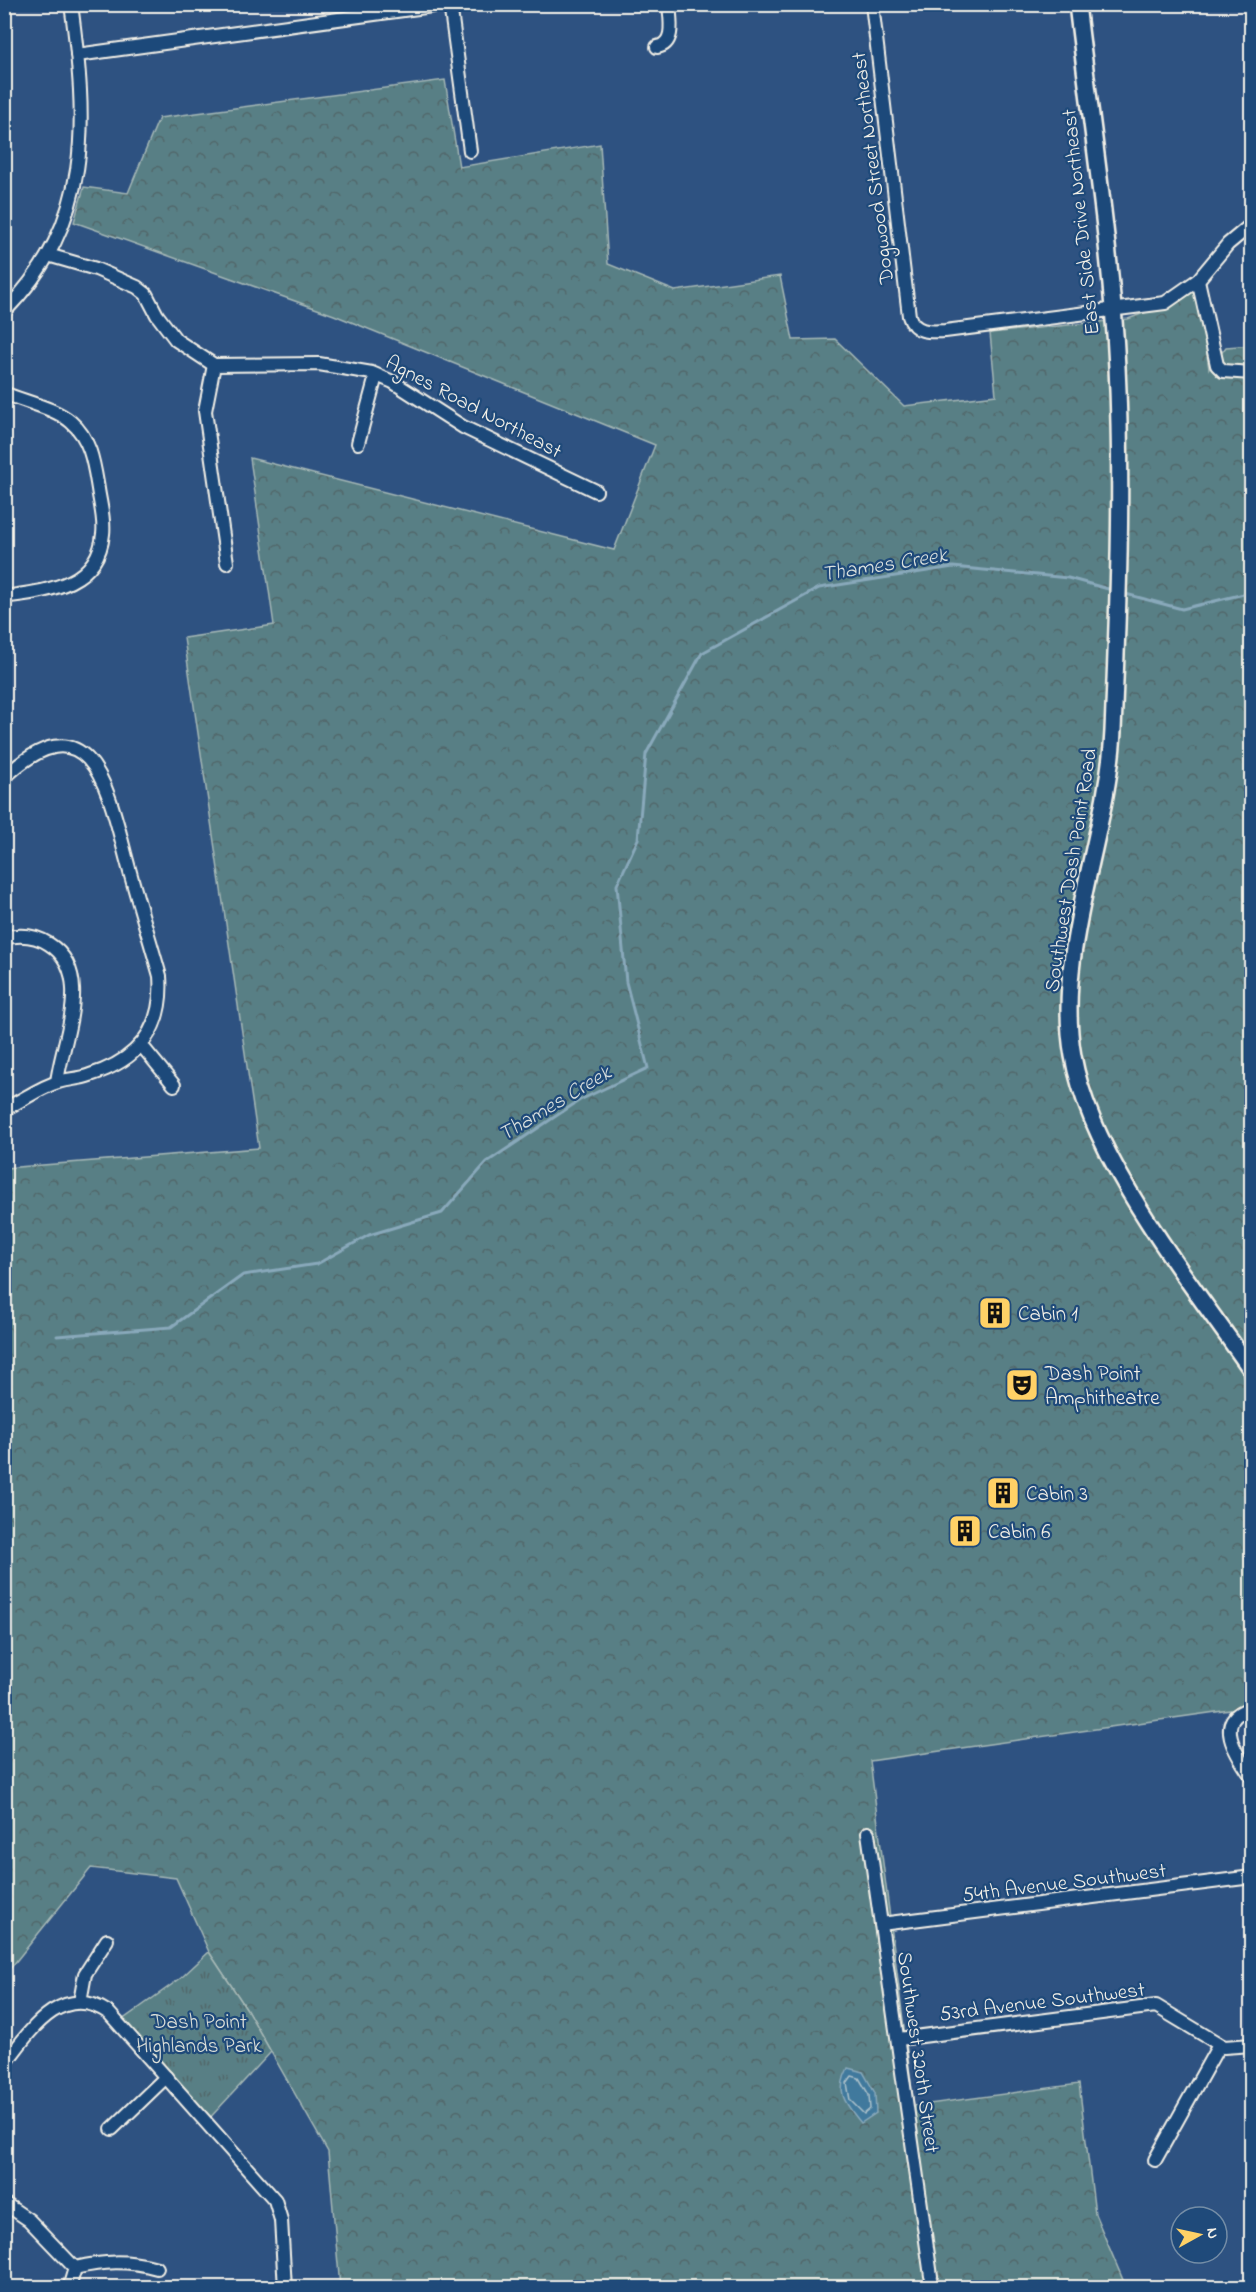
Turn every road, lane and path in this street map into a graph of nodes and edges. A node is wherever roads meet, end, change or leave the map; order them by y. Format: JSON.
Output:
{"nodes":[{"id":1,"x":71,"y":4,"type":"edge"},
{"id":2,"x":449,"y":4,"type":"edge"},
{"id":3,"x":669,"y":4,"type":"edge"},
{"id":4,"x":872,"y":4,"type":"edge"},
{"id":5,"x":1077,"y":4,"type":"edge"},
{"id":6,"x":657,"y":47,"type":"dead end"},
{"id":7,"x":77,"y":54,"type":"junction"},
{"id":8,"x":470,"y":151,"type":"dead end"},
{"id":9,"x":1251,"y":224,"type":"edge"},
{"id":10,"x":48,"y":255,"type":"junction"},
{"id":11,"x":1198,"y":280,"type":"junction"},
{"id":12,"x":1112,"y":310,"type":"junction"},
{"id":13,"x":4,"y":312,"type":"edge"},
{"id":14,"x":214,"y":365,"type":"junction"},
{"id":15,"x":1251,"y":373,"type":"edge"},
{"id":16,"x":376,"y":376,"type":"junction"},
{"id":17,"x":4,"y":393,"type":"edge"},
{"id":18,"x":1119,"y":435,"type":"joint"},
{"id":19,"x":358,"y":443,"type":"dead end"},
{"id":20,"x":596,"y":491,"type":"dead end"},
{"id":21,"x":227,"y":563,"type":"dead end"},
{"id":22,"x":4,"y":597,"type":"edge"},
{"id":23,"x":4,"y":778,"type":"edge"},
{"id":24,"x":4,"y":938,"type":"edge"},
{"id":25,"x":142,"y":1046,"type":"junction"},
{"id":26,"x":57,"y":1082,"type":"junction"},
{"id":27,"x":174,"y":1084,"type":"dead end"},
{"id":28,"x":4,"y":1109,"type":"edge"},
{"id":29,"x":1251,"y":1371,"type":"edge"},
{"id":30,"x":1251,"y":1708,"type":"edge"},
{"id":31,"x":1251,"y":1777,"type":"edge"},
{"id":32,"x":868,"y":1833,"type":"dead end"},
{"id":33,"x":1251,"y":1877,"type":"edge"},
{"id":34,"x":881,"y":1924,"type":"junction"},
{"id":35,"x":107,"y":1940,"type":"dead end"},
{"id":36,"x":80,"y":2002,"type":"junction"},
{"id":37,"x":899,"y":2038,"type":"junction"},
{"id":38,"x":1218,"y":2045,"type":"junction"},
{"id":39,"x":1251,"y":2045,"type":"edge"},
{"id":40,"x":4,"y":2066,"type":"edge"},
{"id":41,"x":166,"y":2077,"type":"junction"},
{"id":42,"x":112,"y":2129,"type":"dead end"},
{"id":43,"x":1155,"y":2160,"type":"dead end"},
{"id":44,"x":4,"y":2203,"type":"edge"},
{"id":45,"x":75,"y":2268,"type":"junction"},
{"id":46,"x":157,"y":2268,"type":"dead end"},
{"id":47,"x":931,"y":2276,"type":"dead end"},
{"id":48,"x":69,"y":2288,"type":"edge"},
{"id":49,"x":285,"y":2288,"type":"edge"}],
"edges":[{"from":1,"to":7,"type":"street"},
{"from":2,"to":7,"type":"street"},
{"from":2,"to":8,"type":"street"},
{"from":3,"to":6,"type":"street"},
{"from":4,"to":12,"type":"street","name":"Dogwood Street Northeast"},
{"from":5,"to":12,"type":"main road","name":"East Side Drive Northeast"},
{"from":7,"to":10,"type":"street"},
{"from":9,"to":11,"type":"street"},
{"from":10,"to":13,"type":"street"},
{"from":10,"to":14,"type":"street"},
{"from":11,"to":12,"type":"street"},
{"from":11,"to":15,"type":"street"},
{"from":12,"to":18,"type":"main road","name":"East Side Drive Northeast"},
{"from":14,"to":16,"type":"street","name":"Agnes Road Northeast"},
{"from":14,"to":21,"type":"street"},
{"from":16,"to":19,"type":"street"},
{"from":16,"to":20,"type":"street","name":"Agnes Road Northeast"},
{"from":17,"to":22,"type":"street"},
{"from":18,"to":29,"type":"main road","name":"Southwest Dash Point Road"},
{"from":23,"to":25,"type":"street"},
{"from":24,"to":26,"type":"street"},
{"from":25,"to":26,"type":"street"},
{"from":25,"to":27,"type":"street"},
{"from":26,"to":28,"type":"street"},
{"from":30,"to":31,"type":"street"},
{"from":32,"to":34,"type":"street","name":"Southwest 320th Street"},
{"from":33,"to":34,"type":"street","name":"54th Avenue Southwest"},
{"from":34,"to":37,"type":"street","name":"Southwest 320th Street"},
{"from":35,"to":36,"type":"street"},
{"from":36,"to":40,"type":"street"},
{"from":36,"to":41,"type":"street"},
{"from":37,"to":38,"type":"street","name":"53rd Avenue Southwest"},
{"from":37,"to":47,"type":"street","name":"Southwest 320th Street"},
{"from":38,"to":39,"type":"street"},
{"from":38,"to":43,"type":"street"},
{"from":41,"to":42,"type":"street"},
{"from":41,"to":49,"type":"street"},
{"from":44,"to":45,"type":"street"},
{"from":45,"to":46,"type":"street"},
{"from":45,"to":48,"type":"street"}]}
